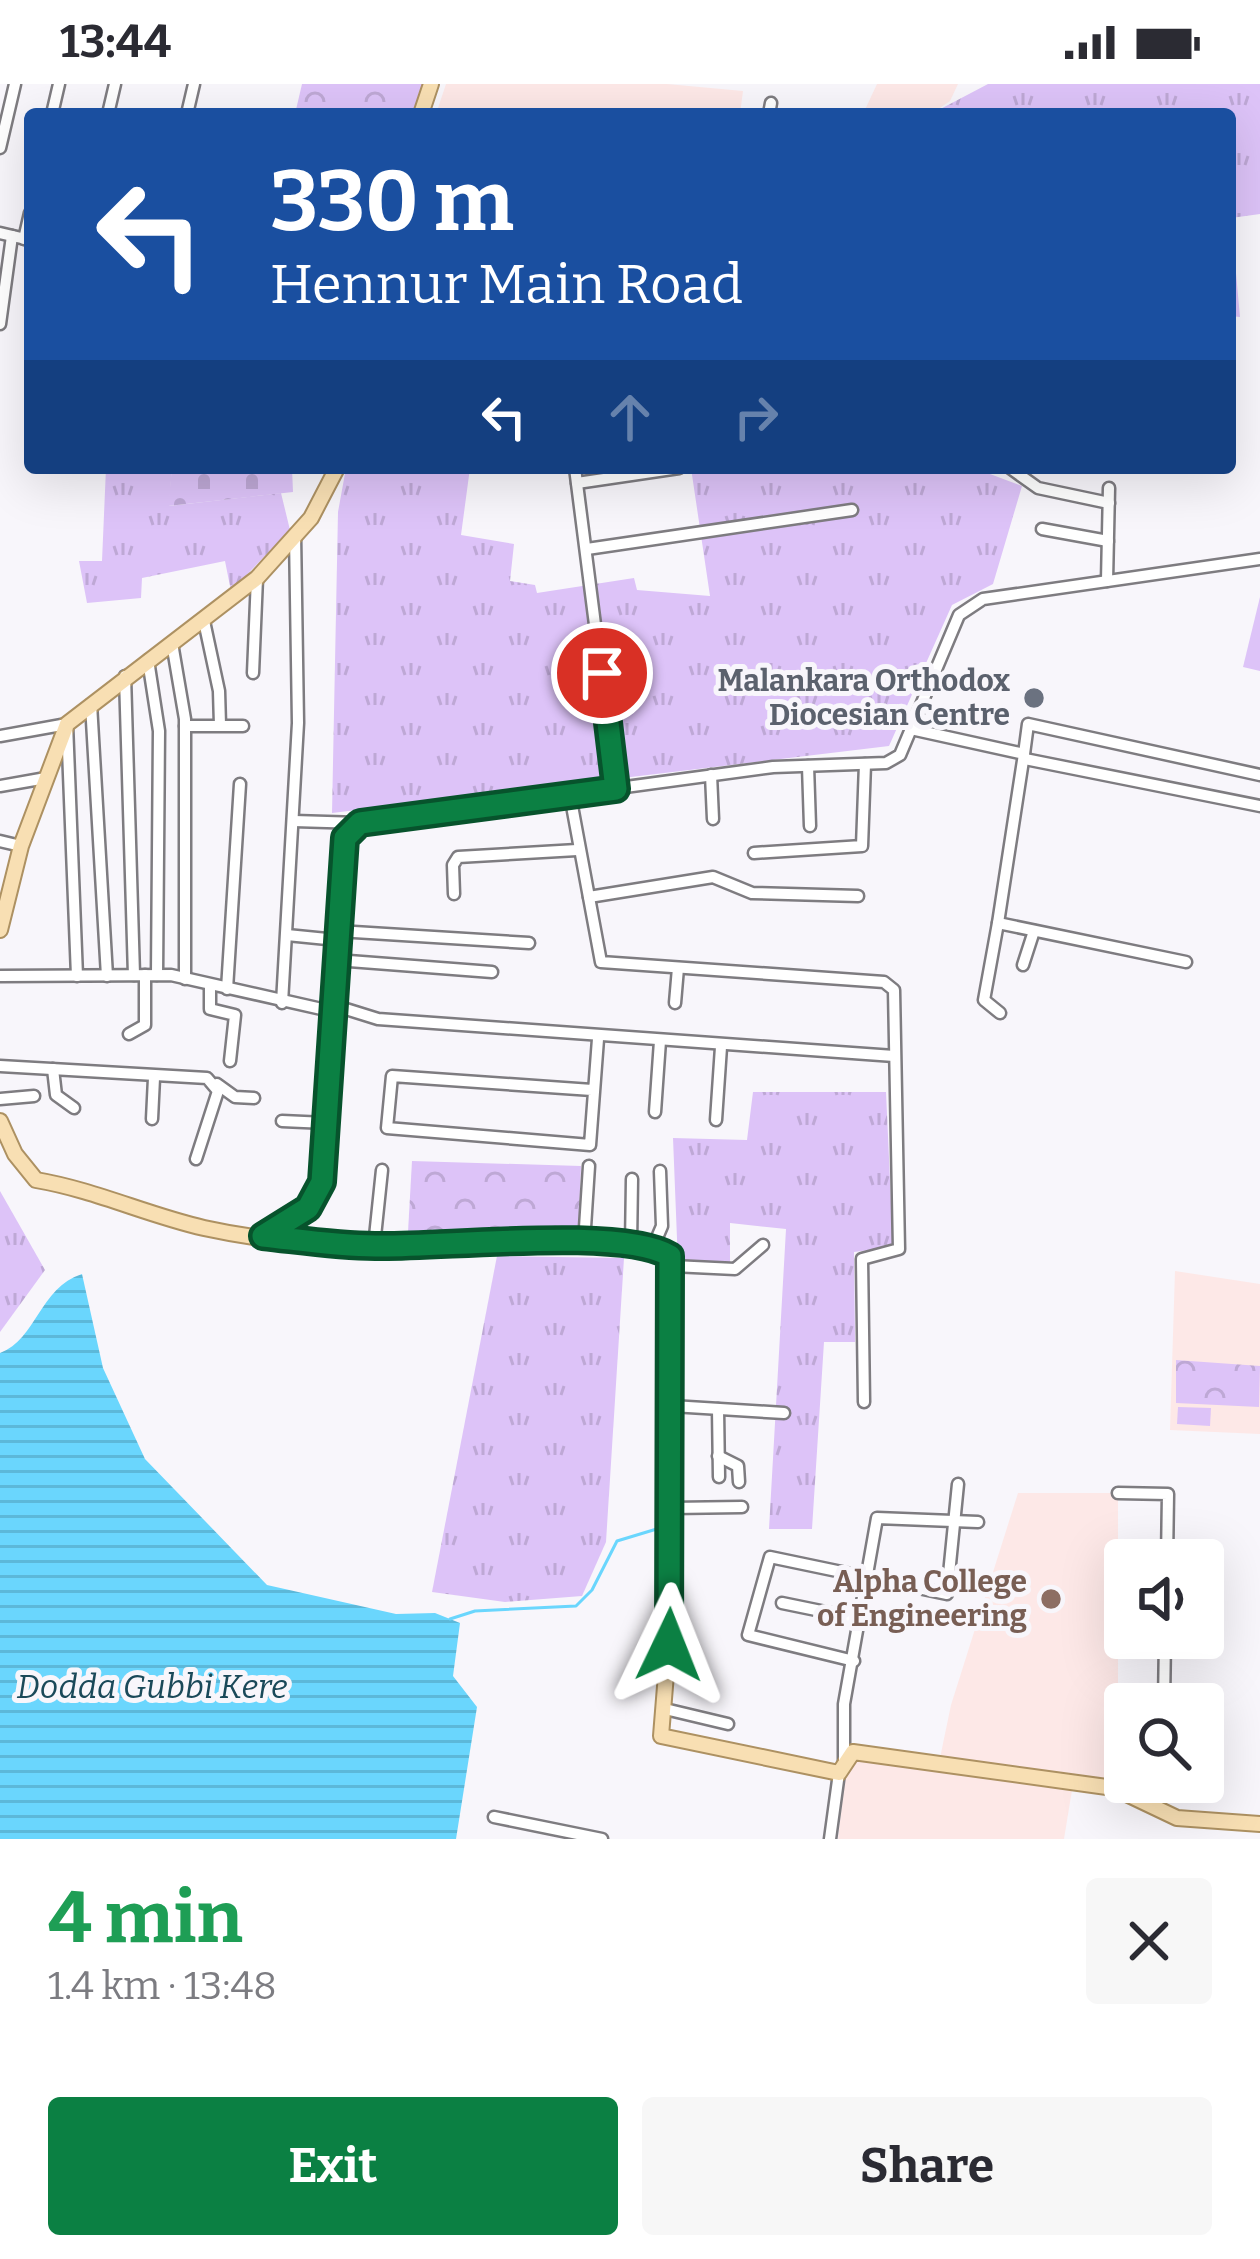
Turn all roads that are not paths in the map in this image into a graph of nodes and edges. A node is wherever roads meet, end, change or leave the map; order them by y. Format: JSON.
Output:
{"nodes":[{"id":1,"x":15,"y":84,"type":"edge"},
{"id":2,"x":0,"y":148,"type":"edge"},
{"id":3,"x":17,"y":237,"type":"edge"},
{"id":4,"x":0,"y":324,"type":"edge"},
{"id":5,"x":335,"y":474,"type":"edge"},
{"id":6,"x":576,"y":474,"type":"edge"},
{"id":7,"x":638,"y":474,"type":"edge"},
{"id":8,"x":1018,"y":474,"type":"edge"},
{"id":9,"x":577,"y":483,"type":"junction"},
{"id":10,"x":1109,"y":488,"type":"dead end"},
{"id":11,"x":1109,"y":502,"type":"junction"},
{"id":12,"x":852,"y":511,"type":"dead end"},
{"id":13,"x":1042,"y":529,"type":"dead end"},
{"id":14,"x":296,"y":534,"type":"junction"},
{"id":15,"x":1108,"y":541,"type":"junction"},
{"id":16,"x":587,"y":549,"type":"junction"},
{"id":17,"x":1260,"y":560,"type":"edge"},
{"id":18,"x":256,"y":578,"type":"junction"},
{"id":19,"x":1107,"y":581,"type":"junction"},
{"id":20,"x":204,"y":621,"type":"junction"},
{"id":21,"x":172,"y":643,"type":"junction"},
{"id":22,"x":148,"y":661,"type":"junction"},
{"id":23,"x":253,"y":673,"type":"dead end"},
{"id":24,"x":125,"y":676,"type":"junction"},
{"id":25,"x":91,"y":704,"type":"junction"},
{"id":26,"x":67,"y":724,"type":"junction"},
{"id":27,"x":220,"y":725,"type":"junction"},
{"id":28,"x":185,"y":726,"type":"junction"},
{"id":29,"x":243,"y":726,"type":"dead end"},
{"id":30,"x":911,"y":729,"type":"junction"},
{"id":31,"x":0,"y":736,"type":"edge"},
{"id":32,"x":1024,"y":756,"type":"junction"},
{"id":33,"x":865,"y":764,"type":"junction"},
{"id":34,"x":808,"y":766,"type":"junction"},
{"id":35,"x":712,"y":775,"type":"junction"},
{"id":36,"x":1260,"y":775,"type":"edge"},
{"id":37,"x":46,"y":778,"type":"junction"},
{"id":38,"x":240,"y":784,"type":"dead end"},
{"id":39,"x":0,"y":786,"type":"edge"},
{"id":40,"x":616,"y":789,"type":"junction"},
{"id":41,"x":570,"y":795,"type":"junction"},
{"id":42,"x":1260,"y":806,"type":"edge"},
{"id":43,"x":713,"y":819,"type":"dead end"},
{"id":44,"x":294,"y":821,"type":"junction"},
{"id":45,"x":360,"y":823,"type":"junction"},
{"id":46,"x":810,"y":826,"type":"dead end"},
{"id":47,"x":0,"y":841,"type":"edge"},
{"id":48,"x":22,"y":846,"type":"junction"},
{"id":49,"x":577,"y":850,"type":"junction"},
{"id":50,"x":754,"y":853,"type":"dead end"},
{"id":51,"x":454,"y":894,"type":"dead end"},
{"id":52,"x":858,"y":896,"type":"dead end"},
{"id":53,"x":589,"y":897,"type":"junction"},
{"id":54,"x":998,"y":923,"type":"junction"},
{"id":55,"x":0,"y":930,"type":"edge"},
{"id":56,"x":1034,"y":931,"type":"junction"},
{"id":57,"x":287,"y":935,"type":"junction"},
{"id":58,"x":338,"y":936,"type":"junction"},
{"id":59,"x":529,"y":944,"type":"dead end"},
{"id":60,"x":336,"y":960,"type":"junction"},
{"id":61,"x":1186,"y":962,"type":"dead end"},
{"id":62,"x":1023,"y":965,"type":"dead end"},
{"id":63,"x":678,"y":968,"type":"junction"},
{"id":64,"x":492,"y":972,"type":"dead end"},
{"id":65,"x":145,"y":975,"type":"junction"},
{"id":66,"x":0,"y":976,"type":"edge"},
{"id":67,"x":77,"y":976,"type":"junction"},
{"id":68,"x":107,"y":976,"type":"junction"},
{"id":69,"x":185,"y":979,"type":"junction"},
{"id":70,"x":210,"y":985,"type":"junction"},
{"id":71,"x":227,"y":989,"type":"junction"},
{"id":72,"x":282,"y":1003,"type":"junction"},
{"id":73,"x":675,"y":1004,"type":"dead end"},
{"id":74,"x":332,"y":1005,"type":"junction"},
{"id":75,"x":1000,"y":1013,"type":"dead end"},
{"id":76,"x":129,"y":1034,"type":"dead end"},
{"id":77,"x":598,"y":1039,"type":"junction"},
{"id":78,"x":661,"y":1041,"type":"junction"},
{"id":79,"x":721,"y":1047,"type":"junction"},
{"id":80,"x":894,"y":1056,"type":"junction"},
{"id":81,"x":230,"y":1061,"type":"dead end"},
{"id":82,"x":0,"y":1066,"type":"edge"},
{"id":83,"x":53,"y":1069,"type":"junction"},
{"id":84,"x":154,"y":1078,"type":"junction"},
{"id":85,"x":217,"y":1084,"type":"junction"},
{"id":86,"x":592,"y":1090,"type":"junction"},
{"id":87,"x":34,"y":1096,"type":"dead end"},
{"id":88,"x":254,"y":1098,"type":"dead end"},
{"id":89,"x":0,"y":1099,"type":"edge"},
{"id":90,"x":74,"y":1108,"type":"dead end"},
{"id":91,"x":655,"y":1112,"type":"dead end"},
{"id":92,"x":152,"y":1119,"type":"dead end"},
{"id":93,"x":282,"y":1120,"type":"dead end"},
{"id":94,"x":716,"y":1120,"type":"dead end"},
{"id":95,"x":0,"y":1121,"type":"edge"},
{"id":96,"x":326,"y":1123,"type":"junction"},
{"id":97,"x":196,"y":1159,"type":"dead end"},
{"id":98,"x":589,"y":1166,"type":"dead end"},
{"id":99,"x":382,"y":1170,"type":"dead end"},
{"id":100,"x":660,"y":1171,"type":"dead end"},
{"id":101,"x":632,"y":1179,"type":"dead end"},
{"id":102,"x":263,"y":1236,"type":"junction"},
{"id":103,"x":584,"y":1243,"type":"junction"},
{"id":104,"x":631,"y":1245,"type":"junction"},
{"id":105,"x":763,"y":1245,"type":"dead end"},
{"id":106,"x":374,"y":1246,"type":"junction"},
{"id":107,"x":653,"y":1247,"type":"junction"},
{"id":108,"x":674,"y":1266,"type":"junction"},
{"id":109,"x":864,"y":1402,"type":"dead end"},
{"id":110,"x":672,"y":1406,"type":"junction"},
{"id":111,"x":718,"y":1409,"type":"junction"},
{"id":112,"x":784,"y":1413,"type":"dead end"},
{"id":113,"x":718,"y":1456,"type":"junction"},
{"id":114,"x":719,"y":1477,"type":"dead end"},
{"id":115,"x":739,"y":1482,"type":"dead end"},
{"id":116,"x":958,"y":1484,"type":"dead end"},
{"id":117,"x":1118,"y":1493,"type":"dead end"},
{"id":118,"x":742,"y":1507,"type":"dead end"},
{"id":119,"x":672,"y":1508,"type":"junction"},
{"id":120,"x":955,"y":1522,"type":"junction"},
{"id":121,"x":978,"y":1522,"type":"dead end"},
{"id":122,"x":1167,"y":1539,"type":"edge"},
{"id":123,"x":867,"y":1578,"type":"junction"},
{"id":124,"x":782,"y":1603,"type":"dead end"},
{"id":125,"x":860,"y":1619,"type":"junction"},
{"id":126,"x":854,"y":1661,"type":"junction"},
{"id":127,"x":664,"y":1709,"type":"junction"},
{"id":128,"x":728,"y":1724,"type":"dead end"},
{"id":129,"x":842,"y":1769,"type":"junction"},
{"id":130,"x":1104,"y":1787,"type":"edge"},
{"id":131,"x":1146,"y":1803,"type":"edge"},
{"id":132,"x":494,"y":1817,"type":"dead end"},
{"id":133,"x":1260,"y":1824,"type":"edge"},
{"id":134,"x":602,"y":1839,"type":"edge"},
{"id":135,"x":830,"y":1839,"type":"edge"}],
"edges":[{"from":1,"to":2,"type":"street"},
{"from":3,"to":4,"type":"street"},
{"from":5,"to":14,"type":"main road"},
{"from":6,"to":9,"type":"street"},
{"from":7,"to":9,"type":"street"},
{"from":8,"to":11,"type":"street"},
{"from":9,"to":16,"type":"street"},
{"from":10,"to":11,"type":"street"},
{"from":11,"to":15,"type":"street"},
{"from":12,"to":16,"type":"street"},
{"from":13,"to":15,"type":"street"},
{"from":14,"to":18,"type":"main road"},
{"from":14,"to":44,"type":"street"},
{"from":15,"to":19,"type":"street"},
{"from":16,"to":40,"type":"street"},
{"from":17,"to":19,"type":"street"},
{"from":18,"to":20,"type":"main road"},
{"from":18,"to":23,"type":"street"},
{"from":19,"to":30,"type":"street"},
{"from":20,"to":21,"type":"main road"},
{"from":20,"to":27,"type":"street"},
{"from":21,"to":22,"type":"main road"},
{"from":21,"to":28,"type":"street"},
{"from":22,"to":24,"type":"main road"},
{"from":22,"to":65,"type":"street"},
{"from":24,"to":25,"type":"main road"},
{"from":24,"to":65,"type":"street"},
{"from":25,"to":26,"type":"main road"},
{"from":25,"to":68,"type":"street"},
{"from":26,"to":31,"type":"street"},
{"from":26,"to":37,"type":"main road"},
{"from":26,"to":67,"type":"street"},
{"from":27,"to":28,"type":"street"},
{"from":27,"to":29,"type":"street"},
{"from":28,"to":69,"type":"street"},
{"from":30,"to":32,"type":"street"},
{"from":30,"to":33,"type":"street"},
{"from":32,"to":36,"type":"street"},
{"from":32,"to":42,"type":"street"},
{"from":32,"to":54,"type":"street"},
{"from":33,"to":34,"type":"street"},
{"from":33,"to":50,"type":"street"},
{"from":34,"to":35,"type":"street"},
{"from":34,"to":46,"type":"street"},
{"from":35,"to":40,"type":"street"},
{"from":35,"to":43,"type":"street"},
{"from":37,"to":39,"type":"street"},
{"from":37,"to":48,"type":"main road"},
{"from":38,"to":71,"type":"street"},
{"from":40,"to":41,"type":"street"},
{"from":41,"to":45,"type":"street"},
{"from":41,"to":49,"type":"street"},
{"from":44,"to":45,"type":"street"},
{"from":44,"to":57,"type":"street"},
{"from":45,"to":58,"type":"street"},
{"from":47,"to":48,"type":"street"},
{"from":48,"to":55,"type":"main road"},
{"from":49,"to":51,"type":"street"},
{"from":49,"to":53,"type":"street"},
{"from":52,"to":53,"type":"street"},
{"from":53,"to":63,"type":"street"},
{"from":54,"to":56,"type":"street"},
{"from":54,"to":75,"type":"street"},
{"from":56,"to":61,"type":"street"},
{"from":56,"to":62,"type":"street"},
{"from":57,"to":58,"type":"street"},
{"from":57,"to":72,"type":"street"},
{"from":58,"to":59,"type":"street"},
{"from":58,"to":60,"type":"street"},
{"from":60,"to":64,"type":"street"},
{"from":60,"to":74,"type":"street"},
{"from":63,"to":73,"type":"street"},
{"from":63,"to":80,"type":"street"},
{"from":65,"to":68,"type":"street"},
{"from":65,"to":69,"type":"street"},
{"from":65,"to":76,"type":"street"},
{"from":66,"to":67,"type":"street"},
{"from":67,"to":68,"type":"street"},
{"from":69,"to":70,"type":"street"},
{"from":70,"to":71,"type":"street"},
{"from":70,"to":81,"type":"street"},
{"from":71,"to":72,"type":"street"},
{"from":72,"to":74,"type":"street"},
{"from":74,"to":77,"type":"street"},
{"from":74,"to":96,"type":"street"},
{"from":77,"to":78,"type":"street"},
{"from":77,"to":86,"type":"street"},
{"from":78,"to":79,"type":"street"},
{"from":78,"to":91,"type":"street"},
{"from":79,"to":80,"type":"street"},
{"from":79,"to":94,"type":"street"},
{"from":80,"to":109,"type":"street"},
{"from":82,"to":83,"type":"street"},
{"from":83,"to":84,"type":"street"},
{"from":83,"to":90,"type":"street"},
{"from":84,"to":85,"type":"street"},
{"from":84,"to":92,"type":"street"},
{"from":85,"to":88,"type":"street"},
{"from":85,"to":97,"type":"street"},
{"from":86,"to":86,"type":"street"},
{"from":87,"to":89,"type":"street"},
{"from":93,"to":96,"type":"street"},
{"from":95,"to":102,"type":"main road"},
{"from":96,"to":102,"type":"street"},
{"from":98,"to":103,"type":"street"},
{"from":99,"to":106,"type":"street"},
{"from":100,"to":107,"type":"street"},
{"from":101,"to":104,"type":"street"},
{"from":102,"to":106,"type":"main road"},
{"from":103,"to":104,"type":"main road"},
{"from":103,"to":106,"type":"main road"},
{"from":104,"to":107,"type":"main road"},
{"from":105,"to":108,"type":"street"},
{"from":107,"to":108,"type":"main road"},
{"from":108,"to":110,"type":"main road"},
{"from":110,"to":111,"type":"street"},
{"from":110,"to":119,"type":"main road"},
{"from":111,"to":112,"type":"street"},
{"from":111,"to":113,"type":"street"},
{"from":113,"to":114,"type":"street"},
{"from":113,"to":115,"type":"street"},
{"from":116,"to":120,"type":"street"},
{"from":117,"to":122,"type":"street"},
{"from":118,"to":119,"type":"street"},
{"from":119,"to":127,"type":"main road"},
{"from":120,"to":121,"type":"street"},
{"from":120,"to":123,"type":"street"},
{"from":120,"to":123,"type":"street"},
{"from":123,"to":125,"type":"street"},
{"from":123,"to":126,"type":"street"},
{"from":124,"to":125,"type":"street"},
{"from":125,"to":126,"type":"street"},
{"from":126,"to":129,"type":"street"},
{"from":127,"to":128,"type":"street"},
{"from":127,"to":129,"type":"main road"},
{"from":129,"to":130,"type":"main road"},
{"from":129,"to":135,"type":"street"},
{"from":131,"to":133,"type":"main road"},
{"from":132,"to":134,"type":"street"}]}
